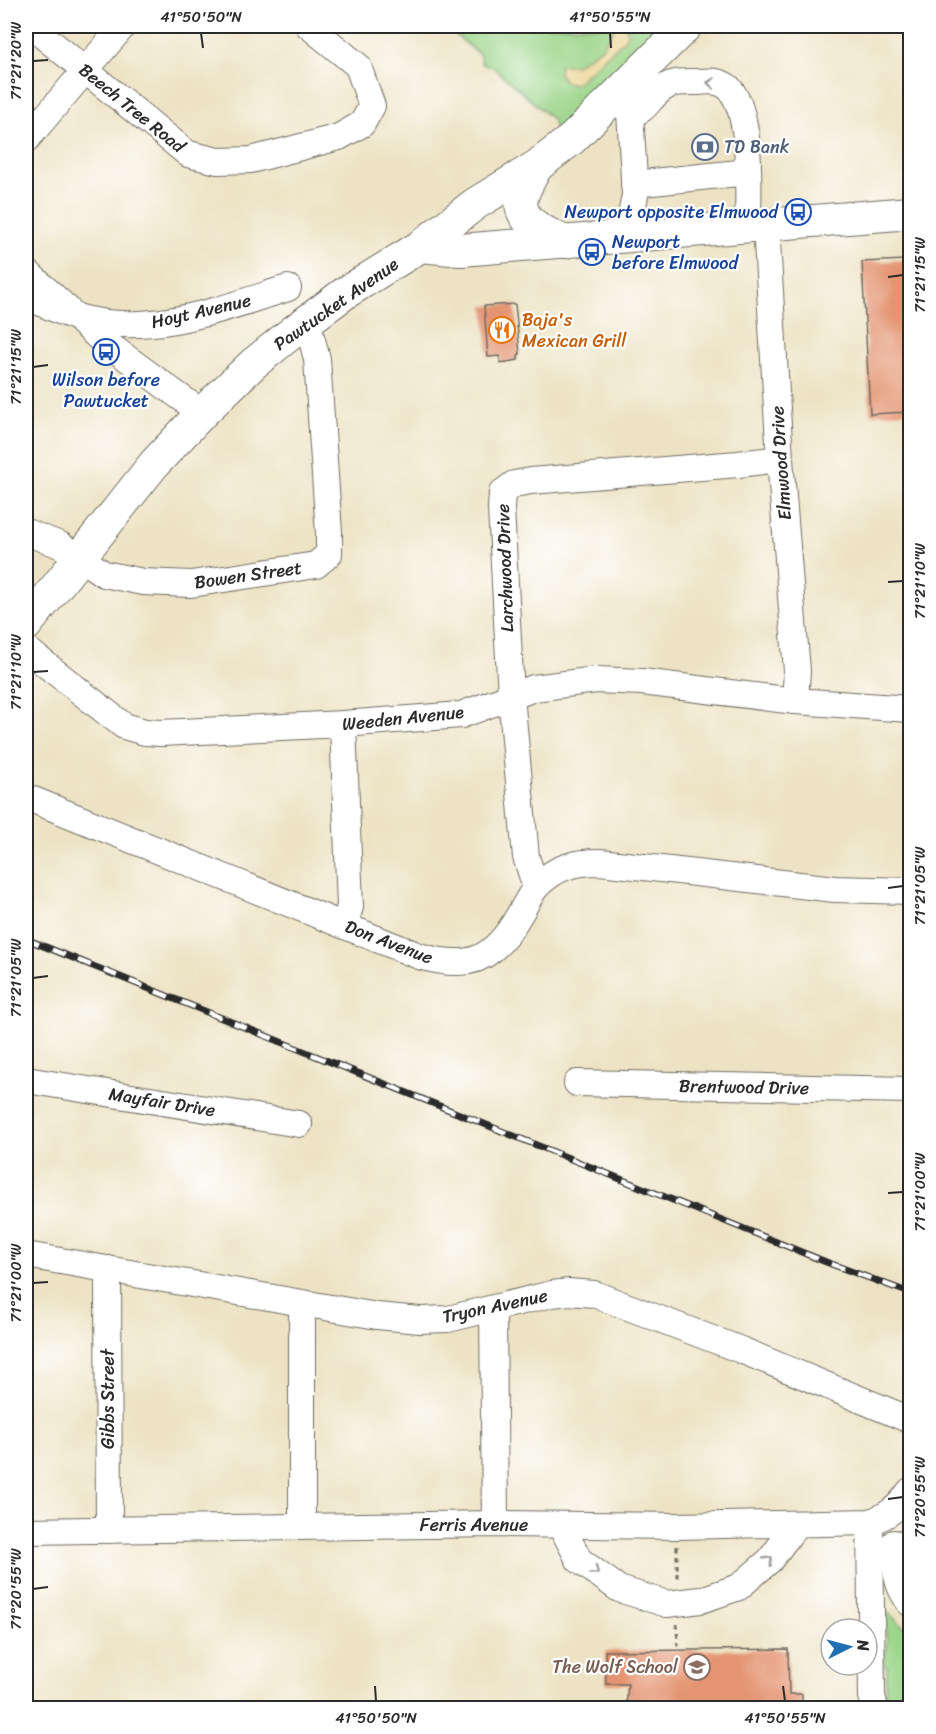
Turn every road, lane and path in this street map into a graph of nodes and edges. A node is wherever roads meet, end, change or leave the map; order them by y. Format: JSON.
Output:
{"nodes":[{"id":1,"x":31,"y":26,"type":"edge"},
{"id":2,"x":123,"y":26,"type":"edge"},
{"id":3,"x":309,"y":26,"type":"edge"},
{"id":4,"x":686,"y":26,"type":"edge"},
{"id":5,"x":85,"y":72,"type":"junction"},
{"id":6,"x":622,"y":105,"type":"junction"},
{"id":7,"x":26,"y":140,"type":"edge"},
{"id":8,"x":537,"y":166,"type":"junction"},
{"id":9,"x":748,"y":172,"type":"junction"},
{"id":10,"x":634,"y":184,"type":"junction"},
{"id":11,"x":910,"y":213,"type":"edge"},
{"id":12,"x":757,"y":226,"type":"junction"},
{"id":13,"x":614,"y":238,"type":"junction"},
{"id":14,"x":565,"y":242,"type":"junction"},
{"id":15,"x":421,"y":246,"type":"junction"},
{"id":16,"x":26,"y":271,"type":"edge"},
{"id":17,"x":288,"y":288,"type":"dead end"},
{"id":18,"x":26,"y":296,"type":"edge"},
{"id":19,"x":77,"y":317,"type":"junction"},
{"id":20,"x":307,"y":321,"type":"junction"},
{"id":21,"x":202,"y":413,"type":"junction"},
{"id":22,"x":780,"y":459,"type":"junction"},
{"id":23,"x":26,"y":532,"type":"edge"},
{"id":24,"x":78,"y":558,"type":"junction"},
{"id":25,"x":26,"y":625,"type":"edge"},
{"id":26,"x":26,"y":649,"type":"edge"},
{"id":27,"x":511,"y":696,"type":"junction"},
{"id":28,"x":795,"y":701,"type":"junction"},
{"id":29,"x":910,"y":709,"type":"edge"},
{"id":30,"x":343,"y":724,"type":"junction"},
{"id":31,"x":26,"y":797,"type":"edge"},
{"id":32,"x":536,"y":887,"type":"junction"},
{"id":33,"x":910,"y":891,"type":"edge"},
{"id":34,"x":344,"y":925,"type":"junction"},
{"id":35,"x":26,"y":1080,"type":"edge"},
{"id":36,"x":577,"y":1083,"type":"dead end"},
{"id":37,"x":910,"y":1090,"type":"edge"},
{"id":38,"x":299,"y":1124,"type":"dead end"},
{"id":39,"x":26,"y":1255,"type":"edge"},
{"id":40,"x":108,"y":1269,"type":"junction"},
{"id":41,"x":302,"y":1303,"type":"junction"},
{"id":42,"x":494,"y":1309,"type":"junction"},
{"id":43,"x":910,"y":1420,"type":"edge"},
{"id":44,"x":910,"y":1491,"type":"edge"},
{"id":45,"x":878,"y":1519,"type":"junction"},
{"id":46,"x":495,"y":1524,"type":"junction"},
{"id":47,"x":797,"y":1524,"type":"junction"},
{"id":48,"x":561,"y":1525,"type":"junction"},
{"id":49,"x":302,"y":1526,"type":"junction"},
{"id":50,"x":109,"y":1530,"type":"junction"},
{"id":51,"x":26,"y":1531,"type":"edge"},
{"id":52,"x":894,"y":1543,"type":"junction"},
{"id":53,"x":910,"y":1565,"type":"edge"},
{"id":54,"x":910,"y":1603,"type":"edge"},
{"id":55,"x":875,"y":1708,"type":"edge"}],
"edges":[{"from":1,"to":5,"type":"street","name":"Beech Tree Road"},
{"from":2,"to":5,"type":"street"},
{"from":3,"to":5,"type":"street","name":"Beech Tree Road"},
{"from":4,"to":6,"type":"main road","name":"Pawtucket Avenue"},
{"from":5,"to":7,"type":"street"},
{"from":6,"to":8,"type":"main road","name":"Pawtucket Avenue"},
{"from":9,"to":6,"type":"street","name":"Elmwood Drive","one_way":true},
{"from":6,"to":10,"type":"street"},
{"from":8,"to":14,"type":"main road"},
{"from":8,"to":15,"type":"main road","name":"Pawtucket Avenue"},
{"from":9,"to":10,"type":"street"},
{"from":9,"to":12,"type":"street","name":"Elmwood Drive"},
{"from":10,"to":13,"type":"street"},
{"from":11,"to":12,"type":"main road"},
{"from":12,"to":13,"type":"main road"},
{"from":12,"to":22,"type":"street","name":"Elmwood Drive"},
{"from":13,"to":14,"type":"main road"},
{"from":14,"to":15,"type":"main road"},
{"from":15,"to":20,"type":"main road","name":"Pawtucket Avenue"},
{"from":16,"to":19,"type":"street"},
{"from":17,"to":19,"type":"street","name":"Hoyt Avenue"},
{"from":18,"to":19,"type":"street"},
{"from":19,"to":21,"type":"street"},
{"from":20,"to":21,"type":"main road","name":"Pawtucket Avenue"},
{"from":20,"to":24,"type":"street","name":"Bowen Street"},
{"from":21,"to":24,"type":"main road","name":"Pawtucket Avenue"},
{"from":22,"to":27,"type":"street","name":"Larchwood Drive"},
{"from":22,"to":28,"type":"street","name":"Elmwood Drive"},
{"from":23,"to":24,"type":"street"},
{"from":24,"to":25,"type":"main road","name":"Pawtucket Avenue"},
{"from":26,"to":30,"type":"street","name":"Weeden Avenue"},
{"from":27,"to":28,"type":"street","name":"Weeden Avenue"},
{"from":27,"to":30,"type":"street","name":"Weeden Avenue"},
{"from":27,"to":32,"type":"street","name":"Larchwood Drive"},
{"from":28,"to":29,"type":"street","name":"Weeden Avenue"},
{"from":30,"to":34,"type":"street"},
{"from":31,"to":34,"type":"street","name":"Don Avenue"},
{"from":32,"to":33,"type":"street","name":"Don Avenue"},
{"from":32,"to":34,"type":"street","name":"Don Avenue"},
{"from":35,"to":38,"type":"street","name":"Mayfair Drive"},
{"from":36,"to":37,"type":"street","name":"Brentwood Drive"},
{"from":39,"to":40,"type":"street","name":"Tryon Avenue"},
{"from":40,"to":41,"type":"street","name":"Tryon Avenue"},
{"from":40,"to":50,"type":"street","name":"Gibbs Street"},
{"from":41,"to":42,"type":"street","name":"Tryon Avenue"},
{"from":41,"to":49,"type":"street"},
{"from":42,"to":43,"type":"street","name":"Tryon Avenue"},
{"from":42,"to":46,"type":"street"},
{"from":44,"to":45,"type":"street"},
{"from":45,"to":47,"type":"street","name":"Ferris Avenue"},
{"from":45,"to":52,"type":"street"},
{"from":45,"to":55,"type":"street"},
{"from":46,"to":48,"type":"street","name":"Ferris Avenue"},
{"from":46,"to":49,"type":"street","name":"Ferris Avenue"},
{"from":47,"to":48,"type":"street","name":"Ferris Avenue"},
{"from":48,"to":47,"type":"street","one_way":true},
{"from":49,"to":50,"type":"street","name":"Ferris Avenue"},
{"from":50,"to":51,"type":"street","name":"Ferris Avenue"},
{"from":52,"to":53,"type":"street"},
{"from":52,"to":54,"type":"street"}]}
